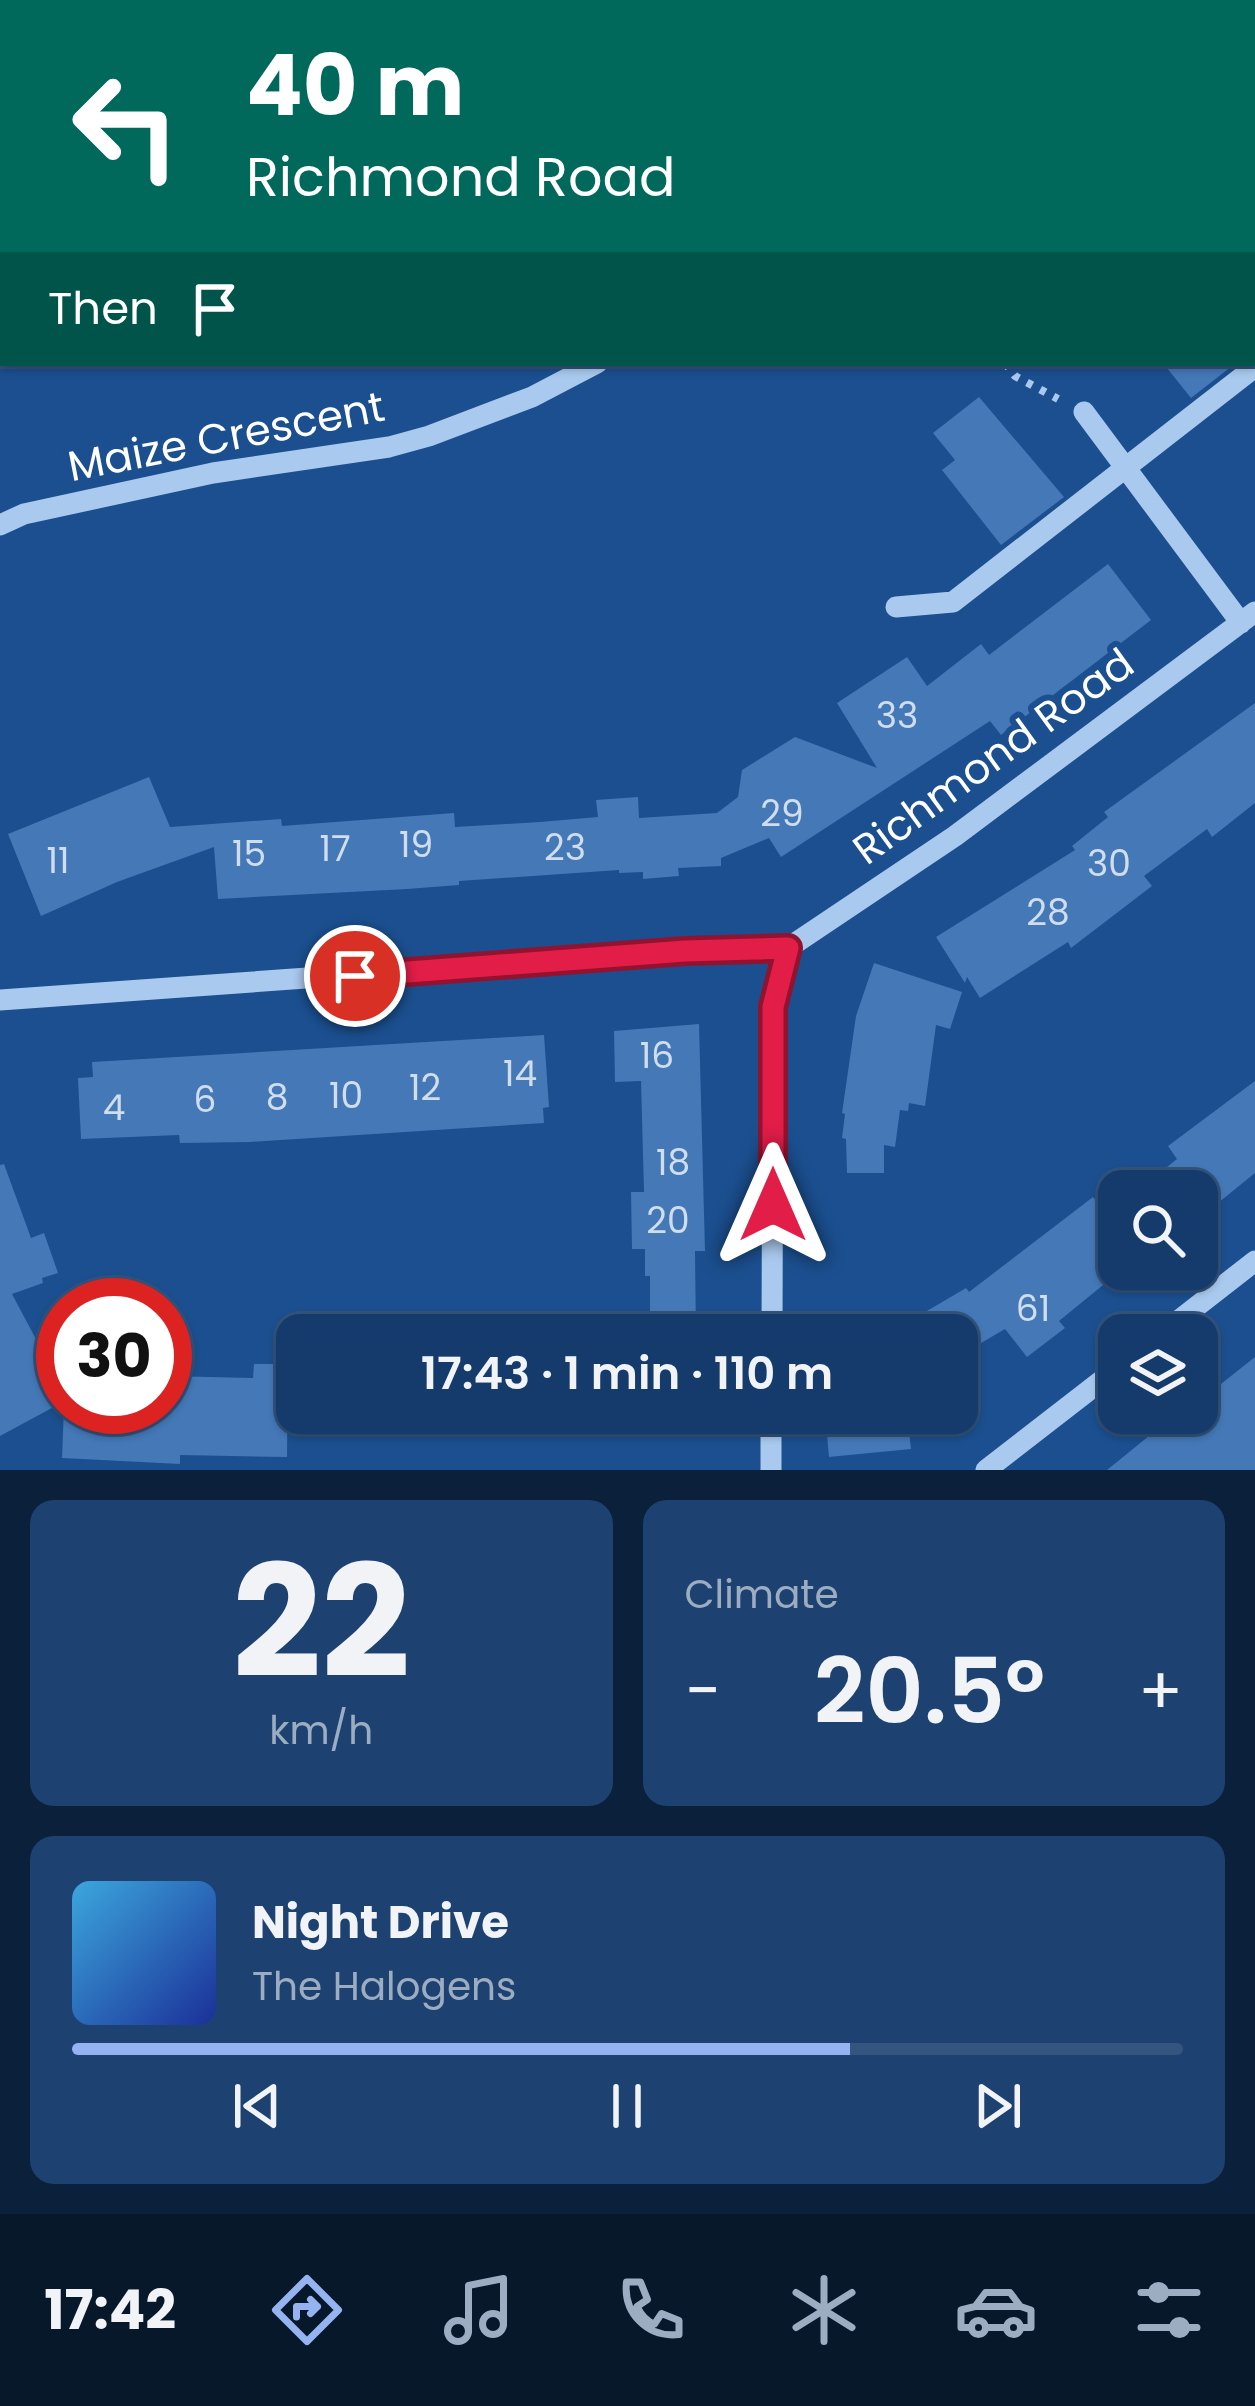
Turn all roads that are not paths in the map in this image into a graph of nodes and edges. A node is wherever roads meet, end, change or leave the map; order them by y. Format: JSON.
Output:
{"nodes":[{"id":1,"x":591,"y":366,"type":"edge"},
{"id":2,"x":1255,"y":367,"type":"edge"},
{"id":3,"x":1084,"y":412,"type":"road end"},
{"id":4,"x":1125,"y":468,"type":"junction"},
{"id":5,"x":0,"y":525,"type":"edge"},
{"id":6,"x":896,"y":607,"type":"dead end"},
{"id":7,"x":1248,"y":618,"type":"edge"},
{"id":8,"x":788,"y":948,"type":"junction"},
{"id":9,"x":0,"y":1000,"type":"edge"},
{"id":10,"x":1255,"y":1262,"type":"edge"},
{"id":11,"x":772,"y":1314,"type":"edge"},
{"id":12,"x":1187,"y":1314,"type":"edge"},
{"id":13,"x":1098,"y":1383,"type":"edge"},
{"id":14,"x":771,"y":1434,"type":"edge"},
{"id":15,"x":771,"y":1470,"type":"edge"},
{"id":16,"x":986,"y":1470,"type":"edge"}],
"edges":[{"from":1,"to":5,"type":"street","name":"Maize Crescent"},
{"from":2,"to":4,"type":"street"},
{"from":3,"to":4,"type":"street","name":"Richmond Road"},
{"from":4,"to":6,"type":"street"},
{"from":4,"to":7,"type":"street","name":"Richmond Road"},
{"from":7,"to":8,"type":"street","name":"Richmond Road"},
{"from":8,"to":9,"type":"street"},
{"from":8,"to":11,"type":"street"},
{"from":10,"to":12,"type":"street"},
{"from":13,"to":16,"type":"street"},
{"from":14,"to":15,"type":"street"}]}
